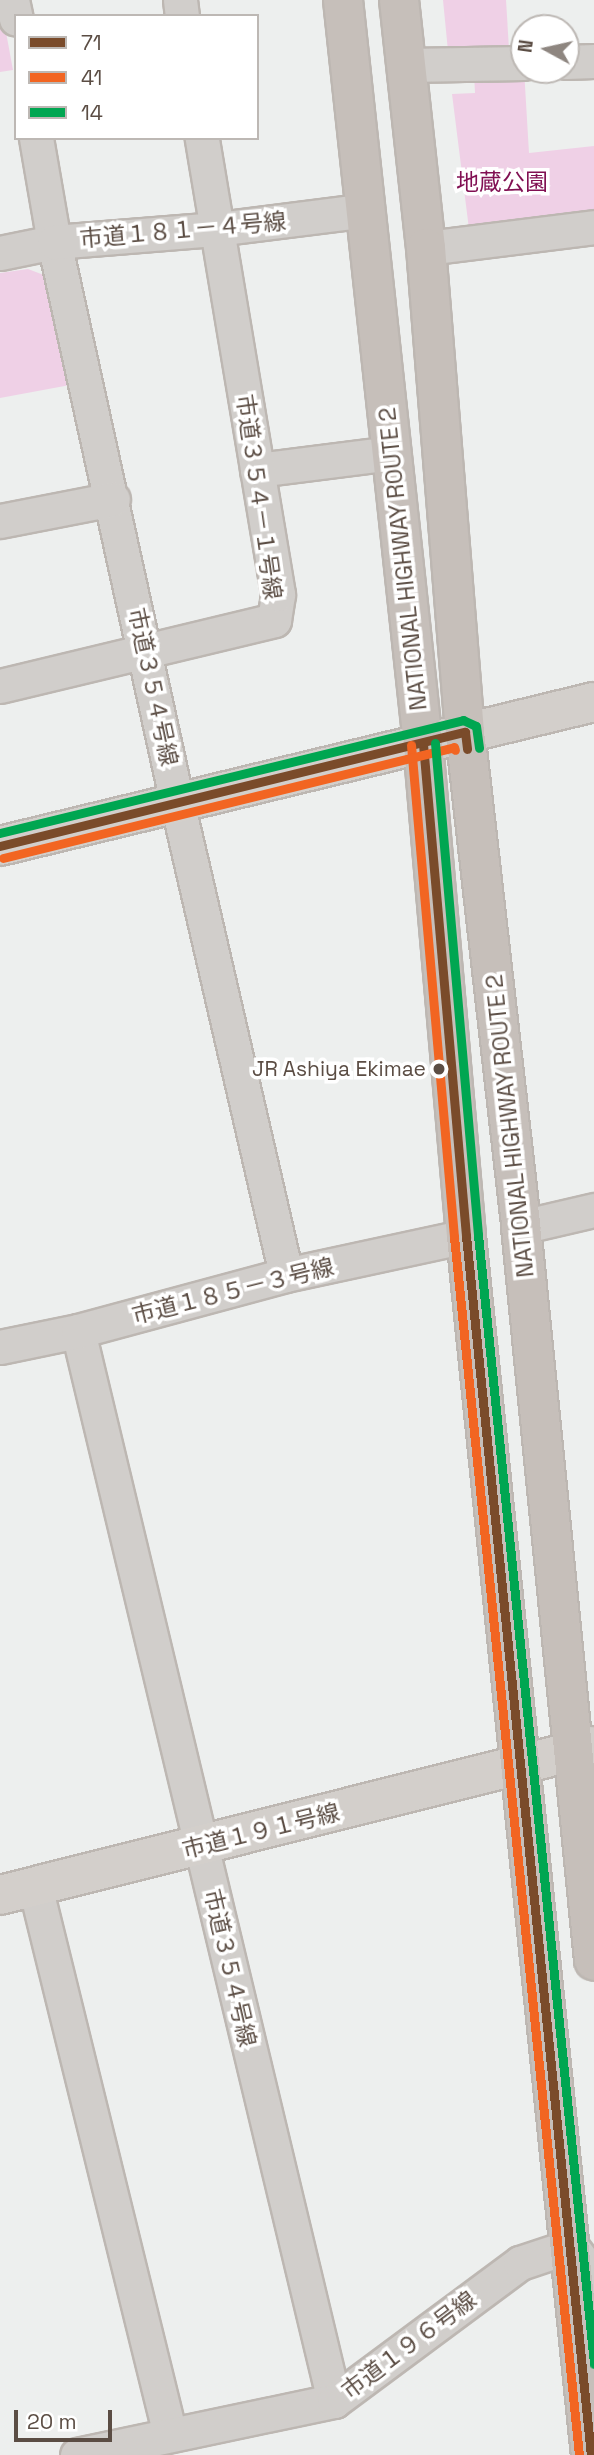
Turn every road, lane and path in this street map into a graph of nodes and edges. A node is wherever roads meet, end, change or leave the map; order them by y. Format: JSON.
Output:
{"nodes":[{"id":1,"x":343,"y":0,"type":"edge"},
{"id":2,"x":399,"y":0,"type":"edge"},
{"id":3,"x":510,"y":62,"type":"edge"},
{"id":4,"x":406,"y":65,"type":"junction"},
{"id":5,"x":36,"y":140,"type":"edge"},
{"id":6,"x":202,"y":140,"type":"edge"},
{"id":7,"x":367,"y":210,"type":"junction"},
{"id":8,"x":594,"y":227,"type":"edge"},
{"id":9,"x":217,"y":229,"type":"junction"},
{"id":10,"x":54,"y":242,"type":"junction"},
{"id":11,"x":426,"y":248,"type":"junction"},
{"id":12,"x":0,"y":253,"type":"edge"},
{"id":13,"x":392,"y":453,"type":"junction"},
{"id":14,"x":257,"y":470,"type":"junction"},
{"id":15,"x":113,"y":499,"type":"junction"},
{"id":16,"x":0,"y":521,"type":"edge"},
{"id":17,"x":145,"y":652,"type":"junction"},
{"id":18,"x":0,"y":686,"type":"edge"},
{"id":19,"x":594,"y":702,"type":"edge"},
{"id":20,"x":465,"y":732,"type":"junction"},
{"id":21,"x":423,"y":744,"type":"junction"},
{"id":22,"x":177,"y":802,"type":"junction"},
{"id":23,"x":0,"y":846,"type":"edge"},
{"id":24,"x":594,"y":1210,"type":"edge"},
{"id":25,"x":521,"y":1227,"type":"junction"},
{"id":26,"x":466,"y":1236,"type":"junction"},
{"id":27,"x":286,"y":1275,"type":"junction"},
{"id":28,"x":78,"y":1331,"type":"junction"},
{"id":29,"x":0,"y":1347,"type":"edge"},
{"id":30,"x":583,"y":1748,"type":"edge"},
{"id":31,"x":522,"y":1765,"type":"junction"},
{"id":32,"x":201,"y":1846,"type":"junction"},
{"id":33,"x":17,"y":1890,"type":"edge"},
{"id":34,"x":594,"y":1960,"type":"edge"},
{"id":35,"x":570,"y":2246,"type":"junction"},
{"id":36,"x":594,"y":2276,"type":"edge"},
{"id":37,"x":334,"y":2401,"type":"junction"},
{"id":38,"x":170,"y":2435,"type":"junction"},
{"id":39,"x":95,"y":2453,"type":"edge"},
{"id":40,"x":591,"y":2455,"type":"edge"}],
"edges":[{"from":1,"to":7,"type":"highway","name":"NATIONAL HIGHWAY ROUTE 2"},
{"from":2,"to":4,"type":"highway","name":"NATIONAL HIGHWAY ROUTE 2"},
{"from":3,"to":4,"type":"street"},
{"from":4,"to":11,"type":"highway","name":"NATIONAL HIGHWAY ROUTE 2"},
{"from":5,"to":10,"type":"street","name":"市道３５４号線"},
{"from":6,"to":9,"type":"street","name":"市道３５４－１号線"},
{"from":7,"to":9,"type":"street","name":"市道１８１－４号線"},
{"from":7,"to":13,"type":"highway","name":"NATIONAL HIGHWAY ROUTE 2"},
{"from":8,"to":11,"type":"street"},
{"from":9,"to":10,"type":"street","name":"市道１８１－４号線"},
{"from":9,"to":14,"type":"street","name":"市道３５４－１号線"},
{"from":10,"to":12,"type":"street","name":"市道１８１－４号線"},
{"from":10,"to":15,"type":"street","name":"市道３５４号線"},
{"from":11,"to":20,"type":"highway","name":"NATIONAL HIGHWAY ROUTE 2"},
{"from":13,"to":14,"type":"street"},
{"from":13,"to":21,"type":"highway","name":"NATIONAL HIGHWAY ROUTE 2"},
{"from":14,"to":17,"type":"street","name":"市道３５４－１号線"},
{"from":15,"to":16,"type":"street"},
{"from":15,"to":17,"type":"street","name":"市道３５４号線"},
{"from":17,"to":18,"type":"street","name":"市道３５４－１号線"},
{"from":17,"to":22,"type":"street","name":"市道３５４号線"},
{"from":19,"to":20,"type":"street"},
{"from":20,"to":21,"type":"street"},
{"from":20,"to":25,"type":"highway","name":"NATIONAL HIGHWAY ROUTE 2"},
{"from":21,"to":22,"type":"street"},
{"from":21,"to":26,"type":"highway","name":"NATIONAL HIGHWAY ROUTE 2"},
{"from":22,"to":23,"type":"street"},
{"from":22,"to":27,"type":"street","name":"市道３５４号線"},
{"from":24,"to":25,"type":"street"},
{"from":25,"to":30,"type":"highway","name":"NATIONAL HIGHWAY ROUTE 2"},
{"from":26,"to":27,"type":"street","name":"市道１８５－３号線"},
{"from":26,"to":31,"type":"highway","name":"NATIONAL HIGHWAY ROUTE 2"},
{"from":27,"to":28,"type":"street","name":"市道１８５－３号線"},
{"from":28,"to":29,"type":"street","name":"市道１８５－３号線"},
{"from":28,"to":32,"type":"street","name":"市道３５４号線"},
{"from":30,"to":31,"type":"street","name":"市道１９１号線"},
{"from":30,"to":34,"type":"highway","name":"NATIONAL HIGHWAY ROUTE 2"},
{"from":31,"to":32,"type":"street","name":"市道１９１号線"},
{"from":31,"to":35,"type":"highway","name":"NATIONAL HIGHWAY ROUTE 2"},
{"from":32,"to":33,"type":"street","name":"市道１９１号線"},
{"from":32,"to":37,"type":"street","name":"市道３５４号線"},
{"from":33,"to":38,"type":"street"},
{"from":35,"to":36,"type":"street"},
{"from":35,"to":37,"type":"street","name":"市道１９６号線"},
{"from":35,"to":40,"type":"highway","name":"NATIONAL HIGHWAY ROUTE 2"},
{"from":37,"to":38,"type":"street","name":"市道１９６号線"},
{"from":38,"to":39,"type":"street","name":"市道１９６号線"}]}
